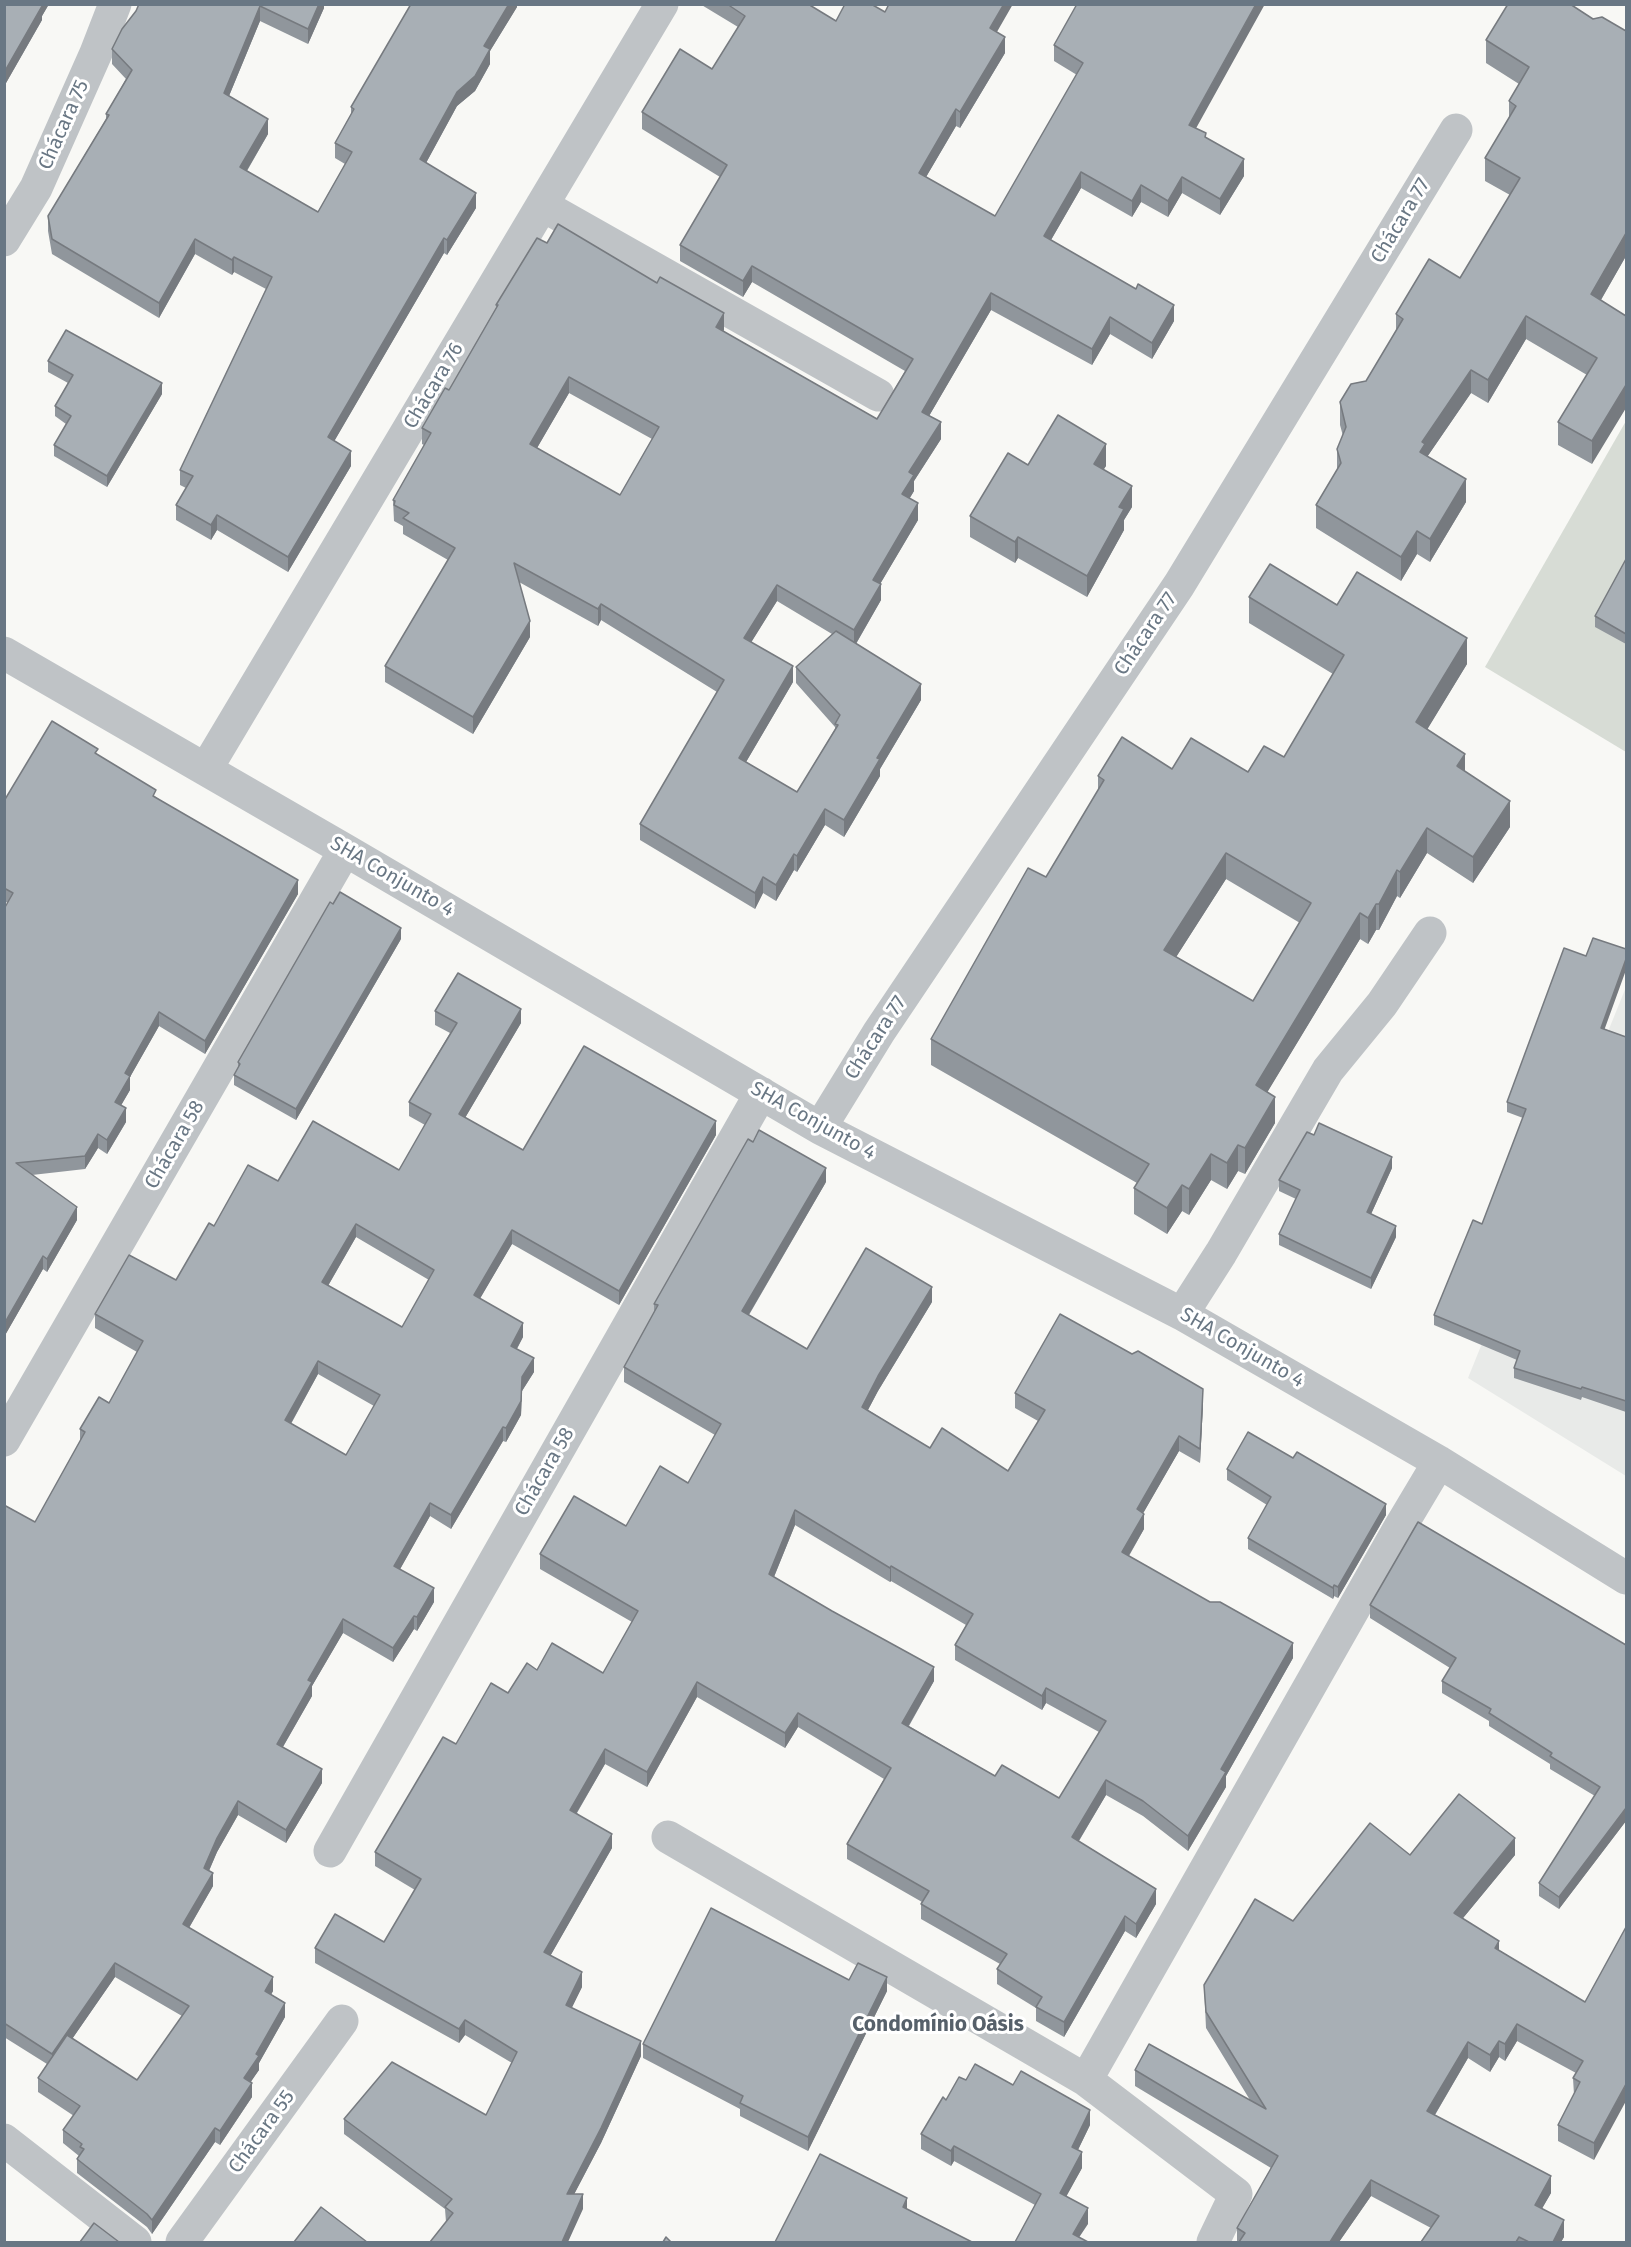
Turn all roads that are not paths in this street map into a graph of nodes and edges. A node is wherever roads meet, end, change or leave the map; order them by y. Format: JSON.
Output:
{"nodes":[{"id":1,"x":115,"y":4,"type":"edge"},
{"id":2,"x":662,"y":4,"type":"edge"},
{"id":3,"x":1456,"y":130,"type":"dead end"},
{"id":4,"x":542,"y":205,"type":"junction"},
{"id":5,"x":4,"y":240,"type":"edge"},
{"id":6,"x":878,"y":394,"type":"dead end"},
{"id":7,"x":4,"y":653,"type":"edge"},
{"id":8,"x":206,"y":769,"type":"junction"},
{"id":9,"x":345,"y":850,"type":"junction"},
{"id":10,"x":1430,"y":933,"type":"dead end"},
{"id":11,"x":761,"y":1093,"type":"junction"},
{"id":12,"x":820,"y":1128,"type":"junction"},
{"id":13,"x":1182,"y":1314,"type":"junction"},
{"id":14,"x":4,"y":1440,"type":"edge"},
{"id":15,"x":1439,"y":1462,"type":"junction"},
{"id":16,"x":1626,"y":1578,"type":"edge"},
{"id":17,"x":668,"y":1837,"type":"dead end"},
{"id":18,"x":330,"y":1851,"type":"dead end"},
{"id":19,"x":342,"y":2021,"type":"dead end"},
{"id":20,"x":1086,"y":2080,"type":"junction"},
{"id":21,"x":4,"y":2140,"type":"edge"},
{"id":22,"x":135,"y":2242,"type":"edge"},
{"id":23,"x":182,"y":2242,"type":"edge"},
{"id":24,"x":1213,"y":2242,"type":"edge"}],
"edges":[{"from":1,"to":5,"type":"street","name":"Chácara 75"},
{"from":2,"to":4,"type":"street","name":"Chácara 76"},
{"from":3,"to":12,"type":"street","name":"Chácara 77"},
{"from":4,"to":6,"type":"street"},
{"from":4,"to":8,"type":"street","name":"Chácara 76"},
{"from":7,"to":8,"type":"street","name":"SHA Conjunto 4"},
{"from":8,"to":9,"type":"street","name":"SHA Conjunto 4"},
{"from":9,"to":11,"type":"street","name":"SHA Conjunto 4"},
{"from":9,"to":14,"type":"street","name":"Chácara 58"},
{"from":10,"to":13,"type":"street"},
{"from":11,"to":12,"type":"street","name":"SHA Conjunto 4"},
{"from":11,"to":18,"type":"street","name":"Chácara 58"},
{"from":12,"to":13,"type":"street","name":"SHA Conjunto 4"},
{"from":13,"to":15,"type":"street","name":"SHA Conjunto 4"},
{"from":15,"to":16,"type":"street","name":"SHA Conjunto 4"},
{"from":15,"to":20,"type":"street"},
{"from":17,"to":20,"type":"street"},
{"from":19,"to":23,"type":"street","name":"Chácara 55"},
{"from":20,"to":24,"type":"street"},
{"from":21,"to":22,"type":"street"}]}
